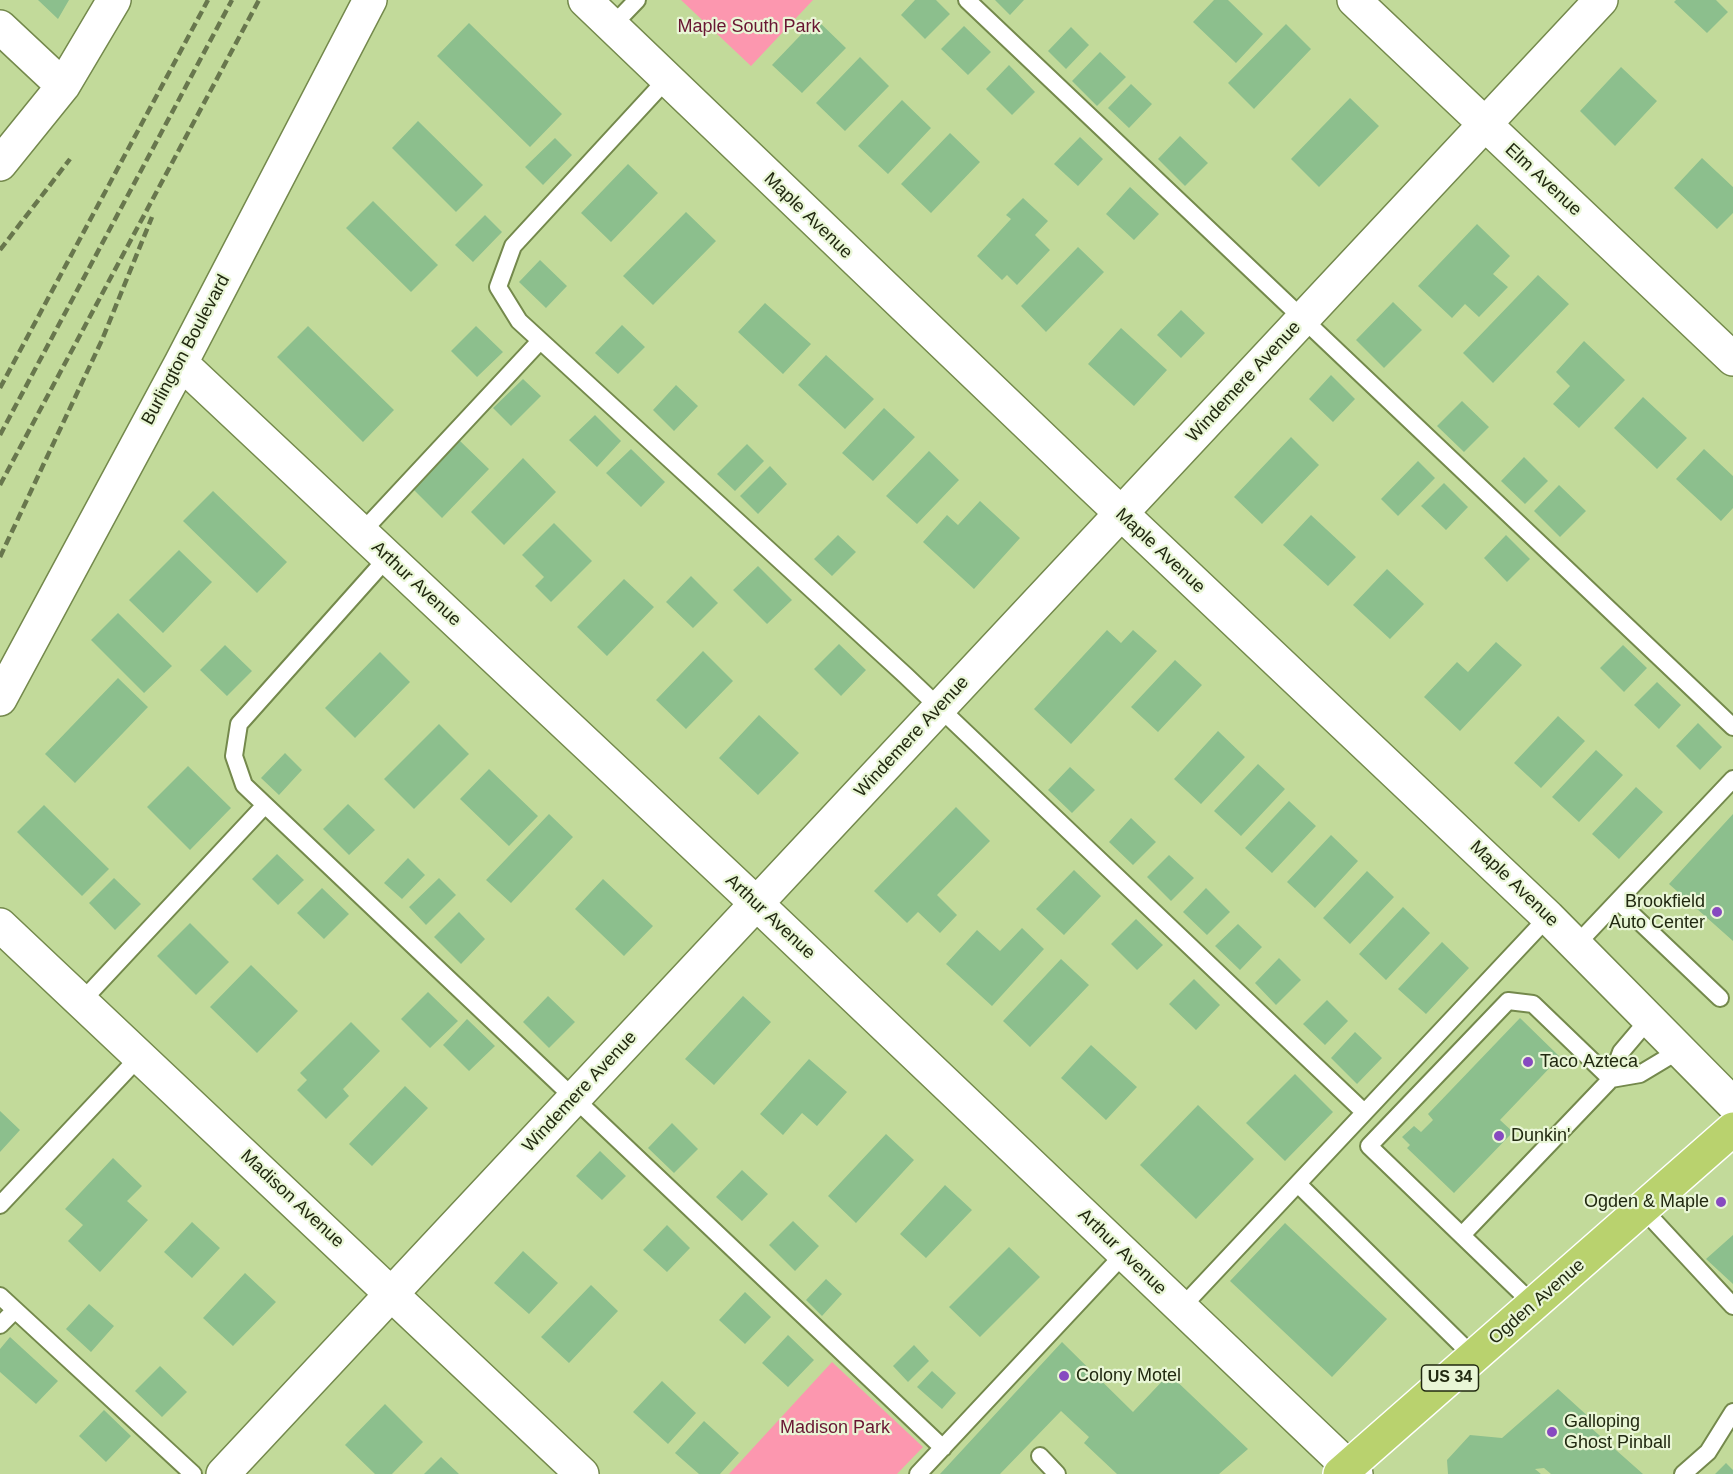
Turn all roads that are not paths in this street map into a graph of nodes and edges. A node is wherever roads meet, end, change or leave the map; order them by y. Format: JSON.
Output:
{"nodes":[{"id":1,"x":114,"y":0,"type":"edge"},
{"id":2,"x":370,"y":0,"type":"edge"},
{"id":3,"x":585,"y":0,"type":"edge"},
{"id":4,"x":636,"y":0,"type":"edge"},
{"id":5,"x":967,"y":0,"type":"edge"},
{"id":6,"x":1354,"y":0,"type":"edge"},
{"id":7,"x":1601,"y":0,"type":"edge"},
{"id":8,"x":0,"y":27,"type":"edge"},
{"id":9,"x":611,"y":27,"type":"junction"},
{"id":10,"x":666,"y":80,"type":"junction"},
{"id":11,"x":63,"y":86,"type":"junction"},
{"id":12,"x":1484,"y":124,"type":"junction"},
{"id":13,"x":0,"y":164,"type":"edge"},
{"id":14,"x":1303,"y":318,"type":"junction"},
{"id":15,"x":540,"y":341,"type":"junction"},
{"id":16,"x":1733,"y":358,"type":"edge"},
{"id":17,"x":181,"y":363,"type":"junction"},
{"id":18,"x":1121,"y":514,"type":"junction"},
{"id":19,"x":361,"y":533,"type":"junction"},
{"id":20,"x":388,"y":557,"type":"junction"},
{"id":21,"x":0,"y":699,"type":"edge"},
{"id":22,"x":939,"y":707,"type":"junction"},
{"id":23,"x":1733,"y":727,"type":"edge"},
{"id":24,"x":1733,"y":779,"type":"edge"},
{"id":25,"x":265,"y":805,"type":"junction"},
{"id":26,"x":1618,"y":901,"type":"junction"},
{"id":27,"x":757,"y":904,"type":"junction"},
{"id":28,"x":1548,"y":916,"type":"junction"},
{"id":29,"x":0,"y":926,"type":"edge"},
{"id":30,"x":1576,"y":945,"type":"junction"},
{"id":31,"x":1720,"y":998,"type":"dead end"},
{"id":32,"x":82,"y":1001,"type":"junction"},
{"id":33,"x":1649,"y":1019,"type":"junction"},
{"id":34,"x":1680,"y":1050,"type":"junction"},
{"id":35,"x":140,"y":1056,"type":"junction"},
{"id":36,"x":1611,"y":1079,"type":"junction"},
{"id":37,"x":574,"y":1099,"type":"junction"},
{"id":38,"x":1733,"y":1104,"type":"edge"},
{"id":39,"x":1364,"y":1112,"type":"junction"},
{"id":40,"x":1733,"y":1129,"type":"edge"},
{"id":41,"x":1298,"y":1184,"type":"junction"},
{"id":42,"x":0,"y":1205,"type":"edge"},
{"id":43,"x":1643,"y":1209,"type":"junction"},
{"id":44,"x":1462,"y":1235,"type":"junction"},
{"id":45,"x":1124,"y":1254,"type":"junction"},
{"id":46,"x":391,"y":1293,"type":"junction"},
{"id":47,"x":0,"y":1296,"type":"edge"},
{"id":48,"x":1533,"y":1304,"type":"junction"},
{"id":49,"x":1733,"y":1306,"type":"edge"},
{"id":50,"x":1181,"y":1308,"type":"junction"},
{"id":51,"x":15,"y":1310,"type":"junction"},
{"id":52,"x":0,"y":1325,"type":"edge"},
{"id":53,"x":1474,"y":1357,"type":"junction"},
{"id":54,"x":1733,"y":1412,"type":"edge"},
{"id":55,"x":943,"y":1448,"type":"junction"},
{"id":56,"x":1040,"y":1456,"type":"dead end"},
{"id":57,"x":1348,"y":1472,"type":"edge"},
{"id":58,"x":193,"y":1474,"type":"edge"},
{"id":59,"x":223,"y":1474,"type":"edge"},
{"id":60,"x":582,"y":1474,"type":"edge"},
{"id":61,"x":918,"y":1474,"type":"edge"},
{"id":62,"x":1057,"y":1474,"type":"edge"},
{"id":63,"x":1683,"y":1474,"type":"edge"}],
"edges":[{"from":1,"to":11,"type":"street"},
{"from":2,"to":17,"type":"street","name":"Burlington Boulevard"},
{"from":3,"to":9,"type":"street","name":"Maple Avenue"},
{"from":4,"to":9,"type":"lane"},
{"from":5,"to":14,"type":"lane"},
{"from":6,"to":12,"type":"street","name":"Elm Avenue"},
{"from":7,"to":12,"type":"street","name":"Windemere Avenue"},
{"from":8,"to":11,"type":"street"},
{"from":9,"to":10,"type":"street","name":"Maple Avenue"},
{"from":10,"to":15,"type":"lane"},
{"from":10,"to":18,"type":"street","name":"Maple Avenue"},
{"from":11,"to":13,"type":"street"},
{"from":12,"to":14,"type":"street","name":"Windemere Avenue"},
{"from":12,"to":16,"type":"street","name":"Elm Avenue"},
{"from":14,"to":18,"type":"street","name":"Windemere Avenue"},
{"from":14,"to":23,"type":"lane"},
{"from":15,"to":19,"type":"lane"},
{"from":15,"to":22,"type":"lane"},
{"from":17,"to":19,"type":"street","name":"Arthur Avenue"},
{"from":17,"to":21,"type":"street","name":"Burlington Boulevard"},
{"from":18,"to":22,"type":"street","name":"Windemere Avenue"},
{"from":18,"to":28,"type":"street","name":"Maple Avenue"},
{"from":19,"to":20,"type":"street","name":"Arthur Avenue"},
{"from":20,"to":25,"type":"lane"},
{"from":20,"to":27,"type":"street","name":"Arthur Avenue"},
{"from":22,"to":27,"type":"street","name":"Windemere Avenue"},
{"from":22,"to":39,"type":"lane"},
{"from":24,"to":26,"type":"lane"},
{"from":25,"to":32,"type":"lane"},
{"from":25,"to":37,"type":"lane"},
{"from":26,"to":30,"type":"lane"},
{"from":26,"to":31,"type":"lane"},
{"from":27,"to":37,"type":"street","name":"Windemere Avenue"},
{"from":27,"to":45,"type":"street","name":"Arthur Avenue"},
{"from":28,"to":30,"type":"street","name":"Maple Avenue"},
{"from":28,"to":39,"type":"lane"},
{"from":29,"to":32,"type":"street","name":"Madison Avenue"},
{"from":30,"to":33,"type":"street","name":"Maple Avenue"},
{"from":32,"to":35,"type":"street","name":"Madison Avenue"},
{"from":33,"to":34,"type":"street","name":"Maple Avenue"},
{"from":33,"to":36,"type":"lane"},
{"from":34,"to":36,"type":"lane"},
{"from":34,"to":38,"type":"street","name":"Maple Avenue"},
{"from":35,"to":42,"type":"lane"},
{"from":35,"to":46,"type":"street","name":"Madison Avenue"},
{"from":36,"to":44,"type":"lane"},
{"from":36,"to":44,"type":"lane"},
{"from":37,"to":46,"type":"street","name":"Windemere Avenue"},
{"from":37,"to":55,"type":"lane"},
{"from":39,"to":41,"type":"lane"},
{"from":40,"to":43,"type":"main road","name":"Ogden Avenue","number":"US 34"},
{"from":41,"to":50,"type":"lane"},
{"from":41,"to":53,"type":"lane"},
{"from":43,"to":48,"type":"main road","name":"Ogden Avenue","number":"US 34"},
{"from":43,"to":49,"type":"lane"},
{"from":44,"to":48,"type":"lane"},
{"from":45,"to":50,"type":"street","name":"Arthur Avenue"},
{"from":45,"to":55,"type":"lane"},
{"from":46,"to":59,"type":"street","name":"Windemere Avenue"},
{"from":46,"to":60,"type":"street","name":"Madison Avenue"},
{"from":47,"to":51,"type":"lane"},
{"from":48,"to":53,"type":"main road","name":"Ogden Avenue","number":"US 34"},
{"from":50,"to":57,"type":"street","name":"Arthur Avenue"},
{"from":51,"to":52,"type":"lane"},
{"from":51,"to":58,"type":"lane"},
{"from":53,"to":57,"type":"main road","name":"Ogden Avenue","number":"US 34"},
{"from":54,"to":63,"type":"lane"},
{"from":55,"to":61,"type":"lane"},
{"from":56,"to":62,"type":"lane"}]}
